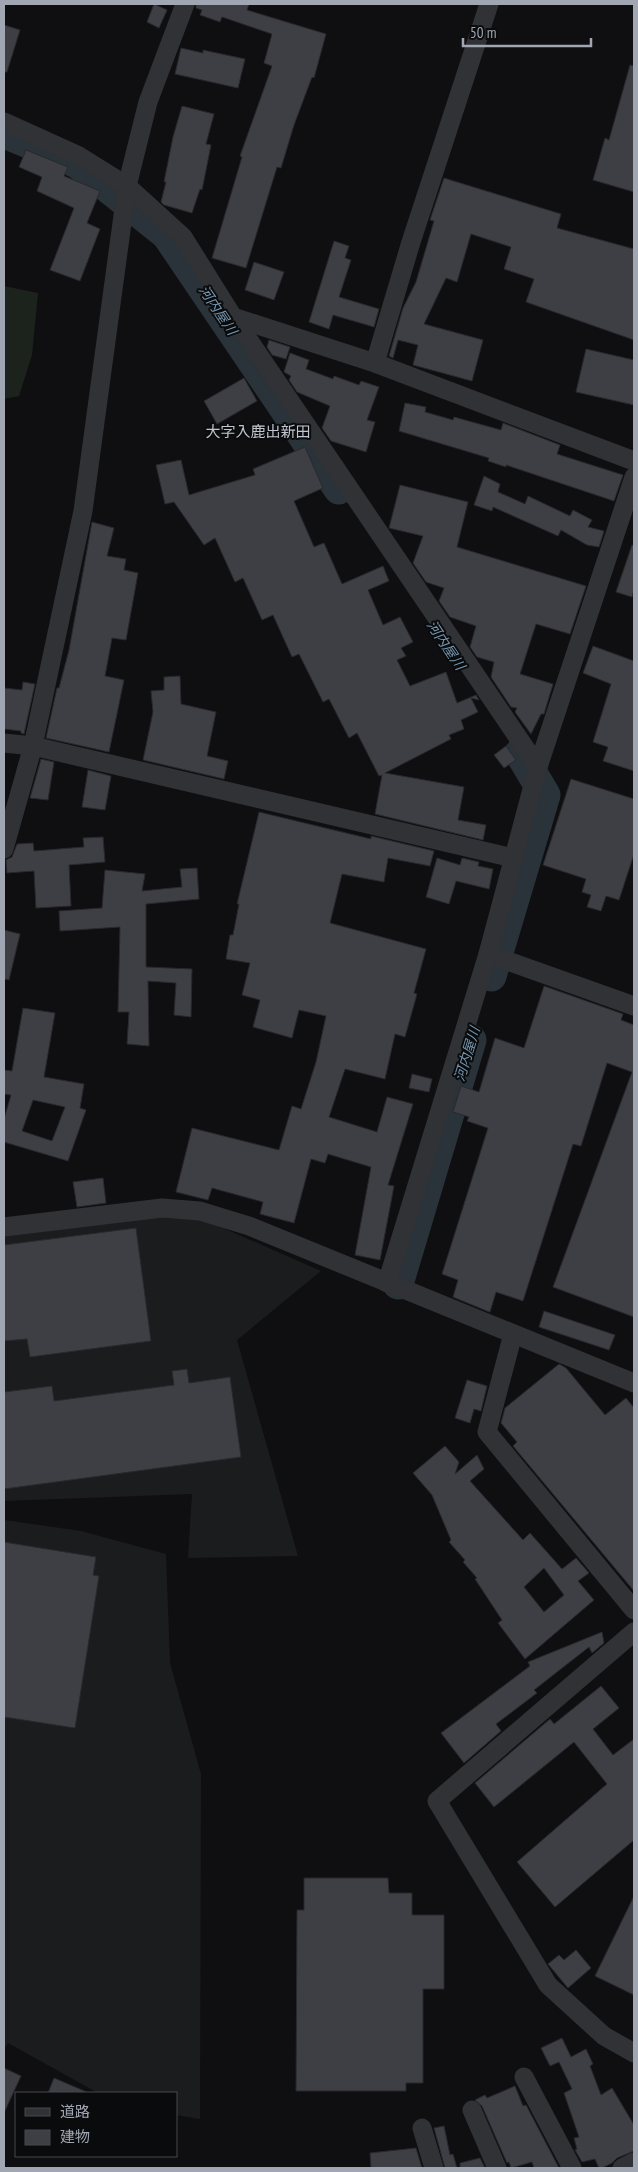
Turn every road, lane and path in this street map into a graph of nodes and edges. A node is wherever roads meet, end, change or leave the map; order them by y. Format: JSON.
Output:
{"nodes":[{"id":1,"x":185,"y":4,"type":"edge"},
{"id":2,"x":489,"y":4,"type":"edge"},
{"id":3,"x":4,"y":122,"type":"edge"},
{"id":4,"x":127,"y":186,"type":"junction"},
{"id":5,"x":233,"y":316,"type":"junction"},
{"id":6,"x":374,"y":363,"type":"junction"},
{"id":7,"x":634,"y":461,"type":"edge"},
{"id":8,"x":634,"y":477,"type":"edge"},
{"id":9,"x":4,"y":743,"type":"edge"},
{"id":10,"x":33,"y":746,"type":"junction"},
{"id":11,"x":538,"y":767,"type":"junction"},
{"id":12,"x":4,"y":849,"type":"edge"},
{"id":13,"x":513,"y":858,"type":"junction"},
{"id":14,"x":488,"y":954,"type":"junction"},
{"id":15,"x":634,"y":1006,"type":"edge"},
{"id":16,"x":4,"y":1227,"type":"edge"},
{"id":17,"x":387,"y":1284,"type":"junction"},
{"id":18,"x":513,"y":1334,"type":"junction"},
{"id":19,"x":634,"y":1384,"type":"edge"},
{"id":20,"x":634,"y":1610,"type":"edge"},
{"id":21,"x":634,"y":1632,"type":"edge"},
{"id":22,"x":634,"y":2053,"type":"edge"},
{"id":23,"x":524,"y":2077,"type":"dead end"},
{"id":24,"x":472,"y":2110,"type":"dead end"},
{"id":25,"x":422,"y":2128,"type":"dead end"},
{"id":26,"x":634,"y":2162,"type":"edge"},
{"id":27,"x":434,"y":2168,"type":"edge"},
{"id":28,"x":497,"y":2168,"type":"edge"},
{"id":29,"x":572,"y":2168,"type":"edge"},
{"id":30,"x":622,"y":2168,"type":"edge"}],
"edges":[{"from":1,"to":4,"type":"street"},
{"from":2,"to":6,"type":"street"},
{"from":3,"to":4,"type":"street"},
{"from":4,"to":5,"type":"street"},
{"from":4,"to":10,"type":"street"},
{"from":5,"to":6,"type":"street"},
{"from":5,"to":11,"type":"street"},
{"from":6,"to":7,"type":"street"},
{"from":8,"to":11,"type":"street"},
{"from":9,"to":10,"type":"street"},
{"from":10,"to":12,"type":"street"},
{"from":10,"to":13,"type":"street"},
{"from":11,"to":13,"type":"street"},
{"from":13,"to":14,"type":"street"},
{"from":14,"to":15,"type":"street"},
{"from":14,"to":17,"type":"street"},
{"from":16,"to":17,"type":"street"},
{"from":17,"to":18,"type":"street"},
{"from":18,"to":19,"type":"street"},
{"from":18,"to":20,"type":"street"},
{"from":21,"to":22,"type":"street"},
{"from":23,"to":29,"type":"street"},
{"from":24,"to":28,"type":"street"},
{"from":25,"to":27,"type":"street"},
{"from":26,"to":30,"type":"street"}]}
